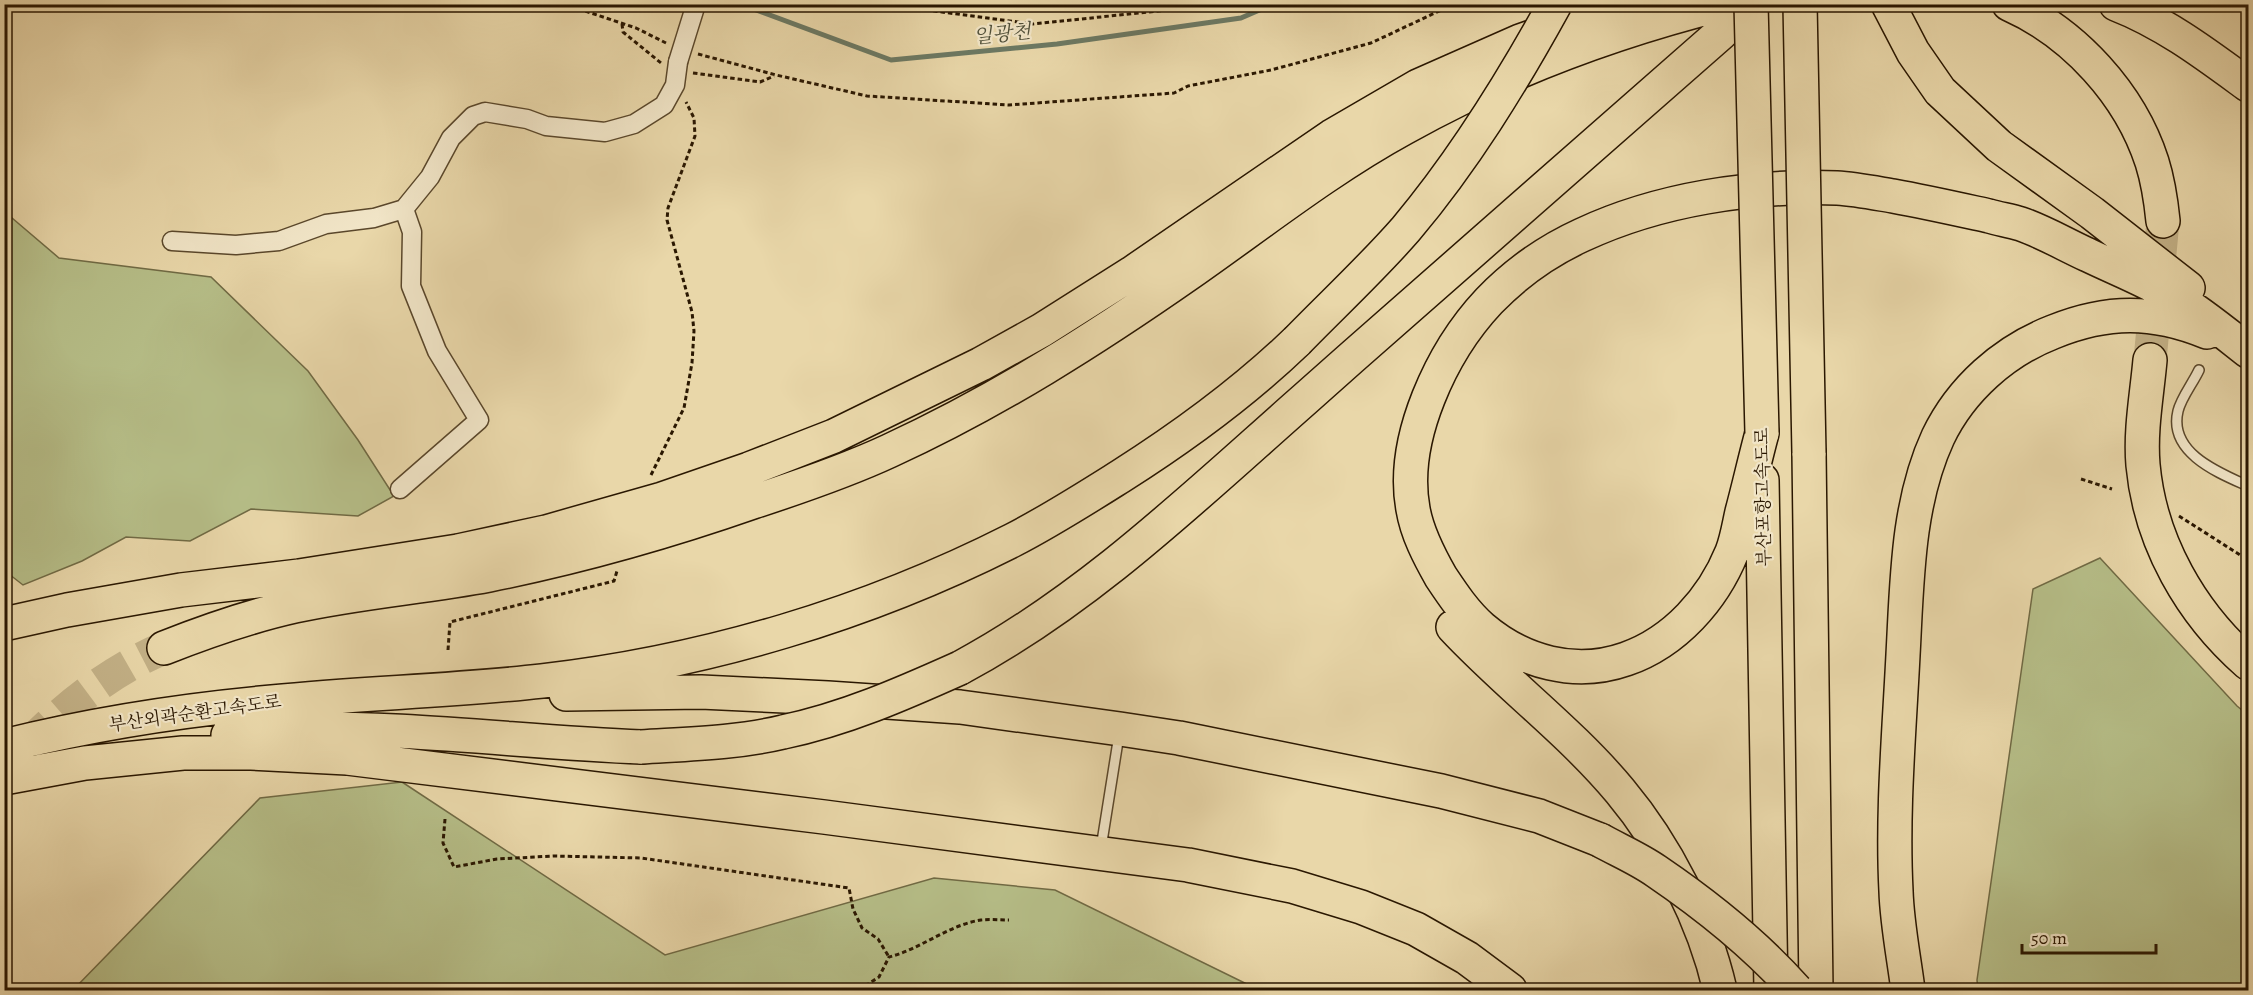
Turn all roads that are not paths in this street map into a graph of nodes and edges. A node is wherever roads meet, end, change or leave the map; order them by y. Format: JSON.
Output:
{"nodes":[{"id":1,"x":696,"y":4,"type":"edge"},
{"id":2,"x":1555,"y":4,"type":"edge"},
{"id":3,"x":1626,"y":4,"type":"edge"},
{"id":4,"x":1722,"y":4,"type":"edge"},
{"id":5,"x":1750,"y":4,"type":"edge"},
{"id":6,"x":1800,"y":4,"type":"edge"},
{"id":7,"x":1888,"y":4,"type":"edge"},
{"id":8,"x":2009,"y":4,"type":"edge"},
{"id":9,"x":2116,"y":4,"type":"edge"},
{"id":10,"x":2248,"y":85,"type":"edge"},
{"id":11,"x":404,"y":209,"type":"junction"},
{"id":12,"x":2163,"y":221,"type":"tunnel mouth"},
{"id":13,"x":172,"y":241,"type":"dead end"},
{"id":14,"x":2178,"y":281,"type":"junction"},
{"id":15,"x":2248,"y":331,"type":"edge"},
{"id":16,"x":2248,"y":353,"type":"edge"},
{"id":17,"x":2150,"y":360,"type":"tunnel mouth"},
{"id":18,"x":2199,"y":370,"type":"dead end"},
{"id":19,"x":1762,"y":433,"type":"junction"},
{"id":20,"x":2248,"y":486,"type":"edge"},
{"id":21,"x":400,"y":489,"type":"dead end"},
{"id":22,"x":4,"y":624,"type":"edge"},
{"id":23,"x":164,"y":648,"type":"tunnel mouth"},
{"id":24,"x":2248,"y":663,"type":"edge"},
{"id":25,"x":387,"y":693,"type":"junction"},
{"id":26,"x":1120,"y":729,"type":"junction"},
{"id":27,"x":4,"y":746,"type":"edge"},
{"id":28,"x":4,"y":776,"type":"edge"},
{"id":29,"x":1100,"y":854,"type":"junction"},
{"id":30,"x":1510,"y":990,"type":"edge"},
{"id":31,"x":1720,"y":990,"type":"edge"},
{"id":32,"x":1771,"y":990,"type":"edge"},
{"id":33,"x":1796,"y":990,"type":"edge"},
{"id":34,"x":1816,"y":990,"type":"edge"},
{"id":35,"x":1908,"y":990,"type":"edge"}],
"edges":[{"from":1,"to":11,"type":"street","bridge":true},
{"from":2,"to":25,"type":"highway","bridge":true},
{"from":3,"to":22,"type":"highway"},
{"from":4,"to":23,"type":"highway"},
{"from":5,"to":19,"type":"highway","name":"부산포항고속도로","bridge":true},
{"from":5,"to":28,"type":"highway","bridge":true},
{"from":6,"to":34,"type":"highway","bridge":true},
{"from":7,"to":14,"type":"highway"},
{"from":8,"to":12,"type":"highway"},
{"from":9,"to":10,"type":"highway"},
{"from":11,"to":13,"type":"street"},
{"from":11,"to":21,"type":"street"},
{"from":14,"to":15,"type":"highway"},
{"from":14,"to":31,"type":"highway"},
{"from":16,"to":19,"type":"highway"},
{"from":16,"to":35,"type":"highway"},
{"from":17,"to":24,"type":"highway"},
{"from":18,"to":20,"type":"lane"},
{"from":19,"to":32,"type":"highway","name":"부산포항고속도로"},
{"from":25,"to":26,"type":"highway"},
{"from":25,"to":27,"type":"highway","name":"부산외곽순환고속도로"},
{"from":26,"to":29,"type":"lane"},
{"from":26,"to":33,"type":"highway","bridge":true},
{"from":28,"to":29,"type":"highway"},
{"from":29,"to":30,"type":"highway"}]}
